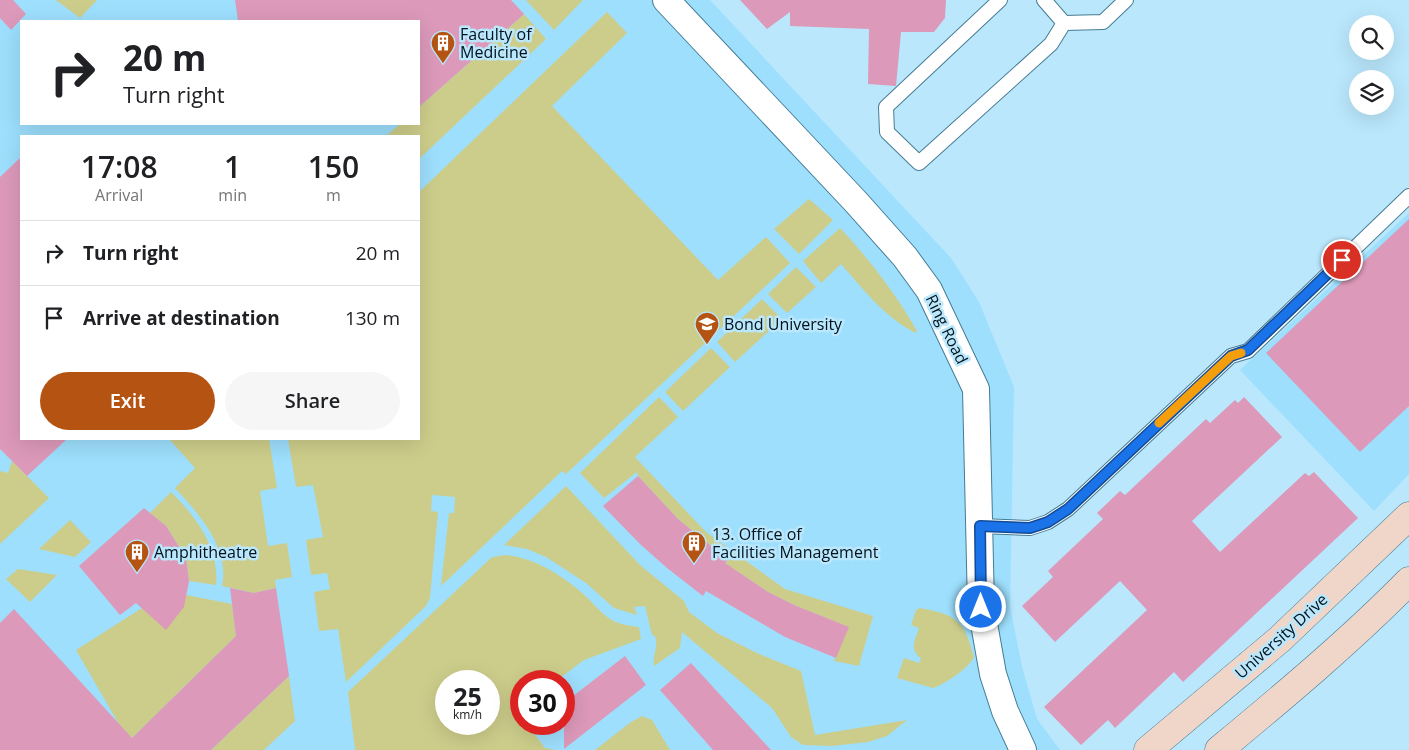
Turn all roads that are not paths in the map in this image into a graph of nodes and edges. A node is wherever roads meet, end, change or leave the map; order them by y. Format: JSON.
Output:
{"nodes":[{"id":1,"x":666,"y":0,"type":"edge"},
{"id":2,"x":1000,"y":0,"type":"edge"},
{"id":3,"x":1044,"y":0,"type":"edge"},
{"id":4,"x":1126,"y":0,"type":"edge"},
{"id":5,"x":1064,"y":23,"type":"junction"},
{"id":6,"x":1409,"y":196,"type":"edge"},
{"id":7,"x":1409,"y":516,"type":"edge"},
{"id":8,"x":980,"y":526,"type":"junction"},
{"id":9,"x":1409,"y":581,"type":"edge"},
{"id":10,"x":1024,"y":750,"type":"edge"},
{"id":11,"x":1148,"y":750,"type":"edge"},
{"id":12,"x":1219,"y":750,"type":"edge"}],
"edges":[{"from":1,"to":8,"type":"street","name":"Ring Road"},
{"from":2,"to":5,"type":"lane"},
{"from":3,"to":5,"type":"lane"},
{"from":4,"to":5,"type":"lane"},
{"from":6,"to":8,"type":"lane"},
{"from":7,"to":11,"type":"street","name":"University Drive"},
{"from":8,"to":10,"type":"street","name":"Ring Road"},
{"from":9,"to":12,"type":"street"}]}
